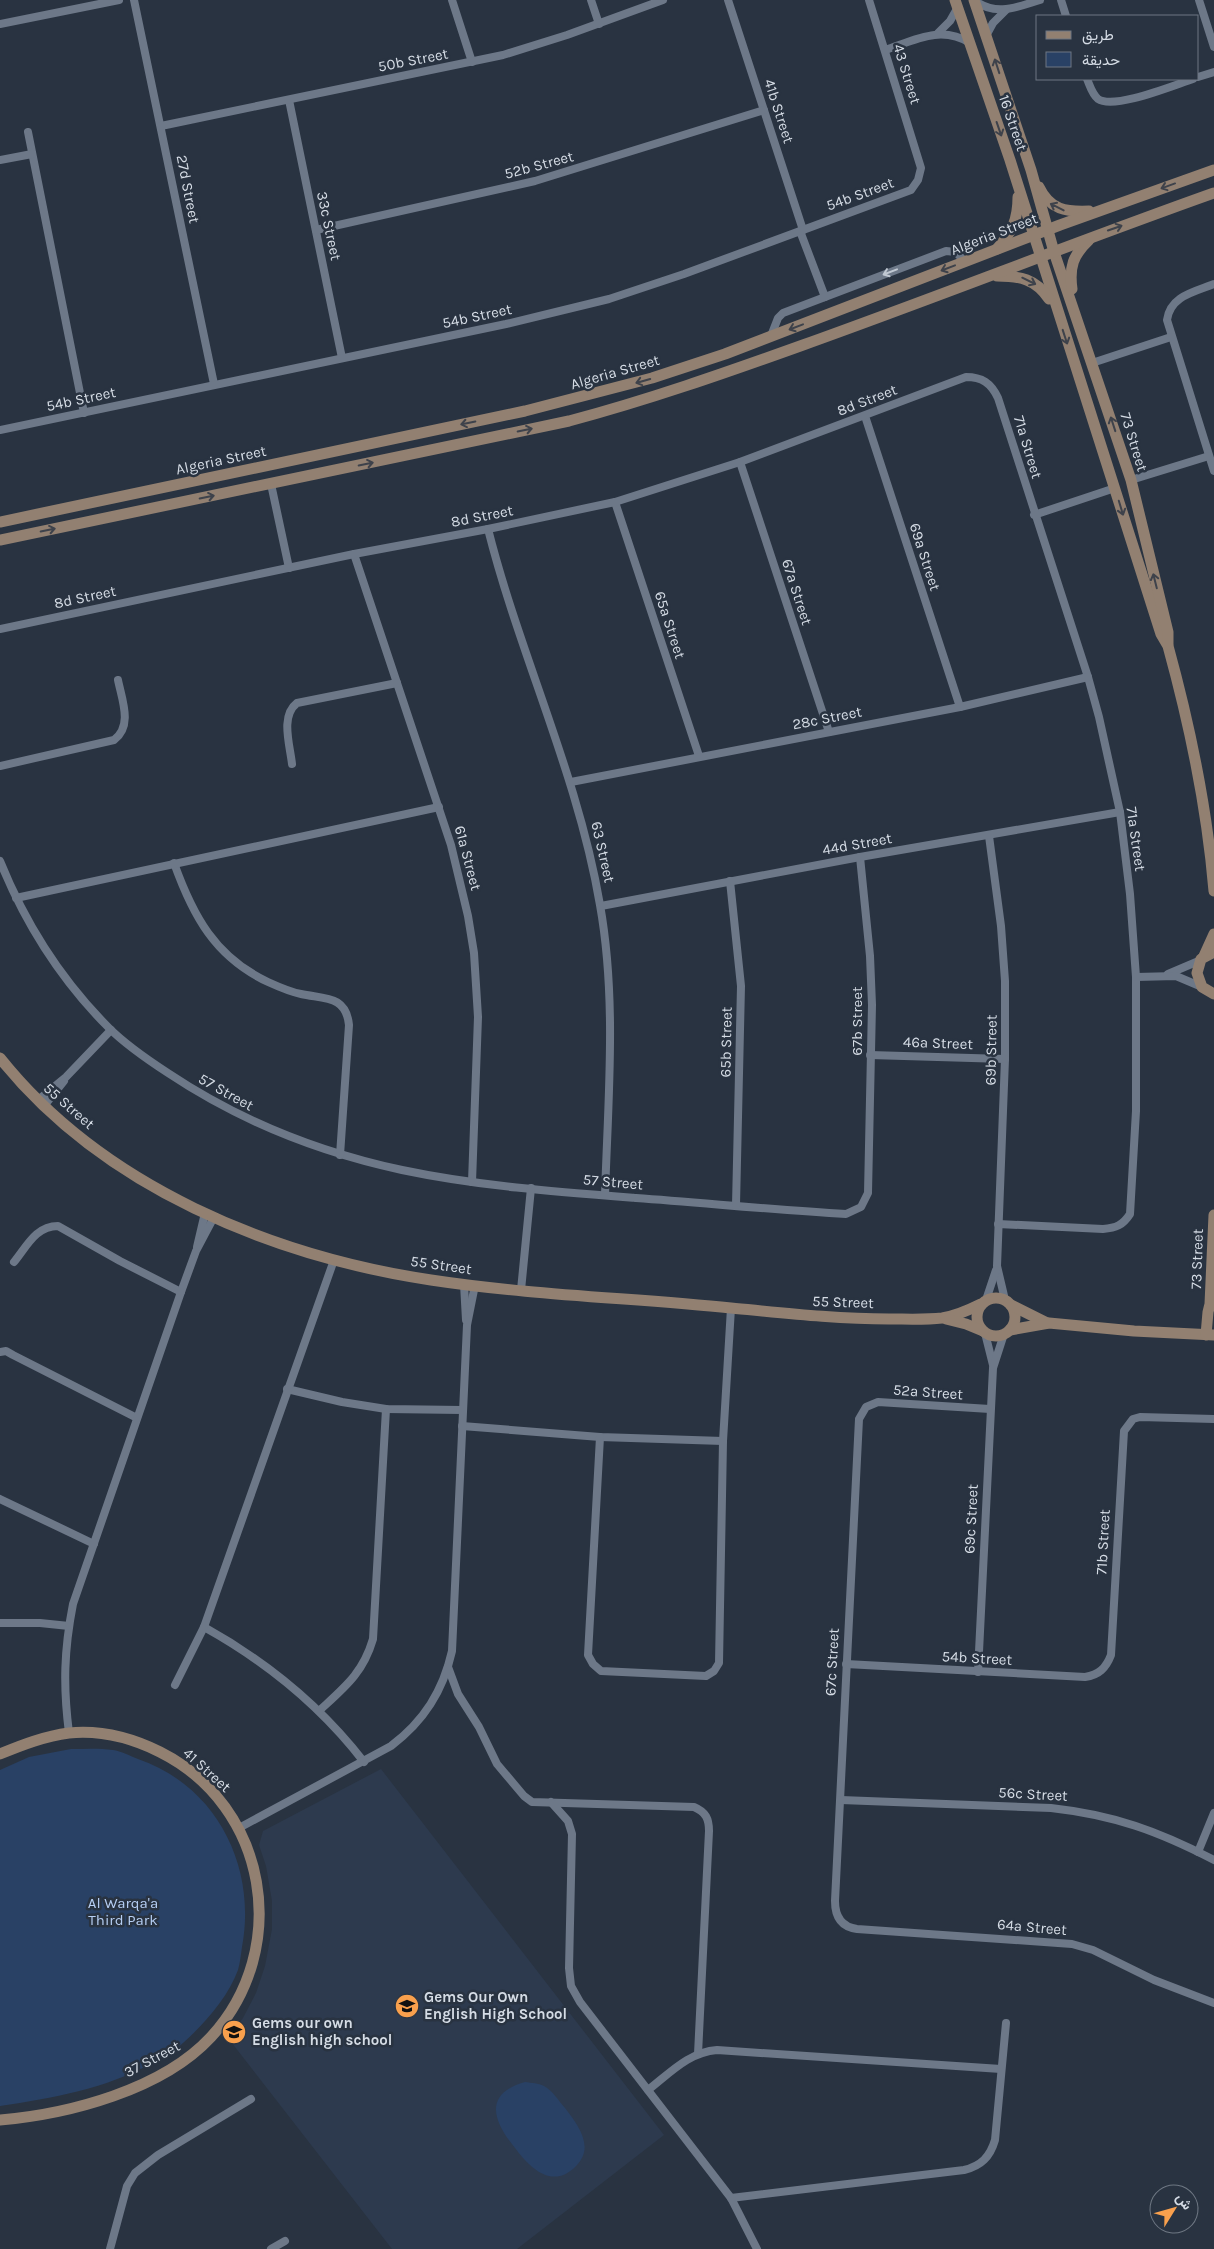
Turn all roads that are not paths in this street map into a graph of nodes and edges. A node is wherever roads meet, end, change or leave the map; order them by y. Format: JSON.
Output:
{"nodes":[{"id":1,"x":120,"y":0,"type":"edge"},
{"id":2,"x":134,"y":0,"type":"edge"},
{"id":3,"x":452,"y":0,"type":"edge"},
{"id":4,"x":591,"y":0,"type":"edge"},
{"id":5,"x":664,"y":0,"type":"edge"},
{"id":6,"x":728,"y":0,"type":"edge"},
{"id":7,"x":869,"y":0,"type":"edge"},
{"id":8,"x":974,"y":0,"type":"edge"},
{"id":9,"x":1040,"y":0,"type":"edge"},
{"id":10,"x":1061,"y":0,"type":"edge"},
{"id":11,"x":1199,"y":0,"type":"edge"},
{"id":12,"x":957,"y":3,"type":"edge"},
{"id":13,"x":1006,"y":10,"type":"junction"},
{"id":14,"x":1066,"y":15,"type":"edge"},
{"id":15,"x":0,"y":24,"type":"edge"},
{"id":16,"x":599,"y":24,"type":"junction"},
{"id":17,"x":938,"y":33,"type":"junction"},
{"id":18,"x":987,"y":34,"type":"junction"},
{"id":19,"x":970,"y":42,"type":"junction"},
{"id":20,"x":1214,"y":48,"type":"edge"},
{"id":21,"x":885,"y":50,"type":"junction"},
{"id":22,"x":472,"y":62,"type":"junction"},
{"id":23,"x":1214,"y":72,"type":"edge"},
{"id":24,"x":1199,"y":77,"type":"edge"},
{"id":25,"x":1087,"y":80,"type":"edge"},
{"id":26,"x":1190,"y":80,"type":"edge"},
{"id":27,"x":289,"y":100,"type":"junction"},
{"id":28,"x":764,"y":110,"type":"junction"},
{"id":29,"x":161,"y":126,"type":"junction"},
{"id":30,"x":28,"y":132,"type":"dead end"},
{"id":31,"x":32,"y":154,"type":"junction"},
{"id":32,"x":918,"y":156,"type":"joint"},
{"id":33,"x":0,"y":160,"type":"edge"},
{"id":34,"x":1031,"y":170,"type":"junction"},
{"id":35,"x":1214,"y":170,"type":"edge"},
{"id":36,"x":1018,"y":184,"type":"junction"},
{"id":37,"x":1214,"y":193,"type":"edge"},
{"id":38,"x":1104,"y":210,"type":"junction"},
{"id":39,"x":316,"y":230,"type":"junction"},
{"id":40,"x":801,"y":230,"type":"junction"},
{"id":41,"x":1047,"y":230,"type":"junction"},
{"id":42,"x":1034,"y":235,"type":"junction"},
{"id":43,"x":1093,"y":236,"type":"junction"},
{"id":44,"x":994,"y":252,"type":"junction"},
{"id":45,"x":1054,"y":252,"type":"junction"},
{"id":46,"x":1040,"y":257,"type":"junction"},
{"id":47,"x":965,"y":262,"type":"junction"},
{"id":48,"x":988,"y":276,"type":"junction"},
{"id":49,"x":1214,"y":284,"type":"edge"},
{"id":50,"x":824,"y":297,"type":"junction"},
{"id":51,"x":1057,"y":312,"type":"junction"},
{"id":52,"x":1075,"y":313,"type":"junction"},
{"id":53,"x":771,"y":336,"type":"junction"},
{"id":54,"x":1171,"y":336,"type":"junction"},
{"id":55,"x":342,"y":358,"type":"junction"},
{"id":56,"x":1092,"y":363,"type":"junction"},
{"id":57,"x":956,"y":380,"type":"joint"},
{"id":58,"x":214,"y":384,"type":"junction"},
{"id":59,"x":84,"y":413,"type":"junction"},
{"id":60,"x":865,"y":416,"type":"junction"},
{"id":61,"x":0,"y":430,"type":"edge"},
{"id":62,"x":1209,"y":456,"type":"junction"},
{"id":63,"x":740,"y":462,"type":"junction"},
{"id":64,"x":1214,"y":471,"type":"edge"},
{"id":65,"x":1131,"y":480,"type":"junction"},
{"id":66,"x":271,"y":484,"type":"junction"},
{"id":67,"x":1115,"y":488,"type":"junction"},
{"id":68,"x":615,"y":502,"type":"junction"},
{"id":69,"x":1034,"y":514,"type":"junction"},
{"id":70,"x":0,"y":522,"type":"edge"},
{"id":71,"x":488,"y":529,"type":"junction"},
{"id":72,"x":0,"y":540,"type":"edge"},
{"id":73,"x":354,"y":554,"type":"junction"},
{"id":74,"x":289,"y":568,"type":"junction"},
{"id":75,"x":0,"y":629,"type":"edge"},
{"id":76,"x":1168,"y":646,"type":"junction"},
{"id":77,"x":1088,"y":677,"type":"junction"},
{"id":78,"x":118,"y":680,"type":"dead end"},
{"id":79,"x":397,"y":683,"type":"junction"},
{"id":80,"x":960,"y":707,"type":"junction"},
{"id":81,"x":829,"y":732,"type":"junction"},
{"id":82,"x":699,"y":756,"type":"junction"},
{"id":83,"x":292,"y":764,"type":"dead end"},
{"id":84,"x":0,"y":766,"type":"edge"},
{"id":85,"x":571,"y":782,"type":"junction"},
{"id":86,"x":439,"y":807,"type":"junction"},
{"id":87,"x":1120,"y":812,"type":"junction"},
{"id":88,"x":989,"y":836,"type":"junction"},
{"id":89,"x":860,"y":857,"type":"junction"},
{"id":90,"x":0,"y":861,"type":"edge"},
{"id":91,"x":174,"y":863,"type":"junction"},
{"id":92,"x":730,"y":880,"type":"junction"},
{"id":93,"x":1214,"y":891,"type":"edge"},
{"id":94,"x":16,"y":898,"type":"junction"},
{"id":95,"x":601,"y":906,"type":"junction"},
{"id":96,"x":1214,"y":934,"type":"edge"},
{"id":97,"x":1207,"y":956,"type":"edge"},
{"id":98,"x":1166,"y":975,"type":"junction"},
{"id":99,"x":1136,"y":977,"type":"junction"},
{"id":100,"x":1210,"y":995,"type":"edge"},
{"id":101,"x":111,"y":1030,"type":"junction"},
{"id":102,"x":870,"y":1055,"type":"junction"},
{"id":103,"x":0,"y":1058,"type":"edge"},
{"id":104,"x":1005,"y":1059,"type":"junction"},
{"id":105,"x":41,"y":1103,"type":"junction"},
{"id":106,"x":340,"y":1155,"type":"junction"},
{"id":107,"x":472,"y":1182,"type":"junction"},
{"id":108,"x":868,"y":1185,"type":"joint"},
{"id":109,"x":531,"y":1188,"type":"junction"},
{"id":110,"x":605,"y":1195,"type":"junction"},
{"id":111,"x":736,"y":1205,"type":"junction"},
{"id":112,"x":209,"y":1215,"type":"junction"},
{"id":113,"x":1214,"y":1215,"type":"edge"},
{"id":114,"x":998,"y":1224,"type":"junction"},
{"id":115,"x":334,"y":1260,"type":"junction"},
{"id":116,"x":14,"y":1262,"type":"dead end"},
{"id":117,"x":997,"y":1266,"type":"junction"},
{"id":118,"x":470,"y":1285,"type":"junction"},
{"id":119,"x":521,"y":1290,"type":"junction"},
{"id":120,"x":181,"y":1292,"type":"junction"},
{"id":121,"x":984,"y":1302,"type":"junction"},
{"id":122,"x":1008,"y":1303,"type":"junction"},
{"id":123,"x":731,"y":1308,"type":"junction"},
{"id":124,"x":942,"y":1318,"type":"junction"},
{"id":125,"x":1049,"y":1323,"type":"junction"},
{"id":126,"x":984,"y":1332,"type":"junction"},
{"id":127,"x":1007,"y":1332,"type":"junction"},
{"id":128,"x":1211,"y":1335,"type":"edge"},
{"id":129,"x":0,"y":1352,"type":"edge"},
{"id":130,"x":993,"y":1368,"type":"junction"},
{"id":131,"x":287,"y":1389,"type":"junction"},
{"id":132,"x":866,"y":1408,"type":"joint"},
{"id":133,"x":386,"y":1409,"type":"junction"},
{"id":134,"x":990,"y":1409,"type":"junction"},
{"id":135,"x":462,"y":1410,"type":"junction"},
{"id":136,"x":138,"y":1418,"type":"junction"},
{"id":137,"x":1214,"y":1419,"type":"edge"},
{"id":138,"x":462,"y":1426,"type":"junction"},
{"id":139,"x":600,"y":1437,"type":"junction"},
{"id":140,"x":723,"y":1441,"type":"junction"},
{"id":141,"x":0,"y":1499,"type":"edge"},
{"id":142,"x":94,"y":1544,"type":"junction"},
{"id":143,"x":0,"y":1623,"type":"edge"},
{"id":144,"x":69,"y":1626,"type":"junction"},
{"id":145,"x":204,"y":1627,"type":"junction"},
{"id":146,"x":846,"y":1664,"type":"junction"},
{"id":147,"x":448,"y":1667,"type":"junction"},
{"id":148,"x":1104,"y":1669,"type":"joint"},
{"id":149,"x":978,"y":1672,"type":"junction"},
{"id":150,"x":175,"y":1685,"type":"dead end"},
{"id":151,"x":320,"y":1710,"type":"junction"},
{"id":152,"x":69,"y":1733,"type":"junction"},
{"id":153,"x":0,"y":1754,"type":"edge"},
{"id":154,"x":364,"y":1762,"type":"junction"},
{"id":155,"x":841,"y":1800,"type":"junction"},
{"id":156,"x":551,"y":1802,"type":"junction"},
{"id":157,"x":1214,"y":1812,"type":"edge"},
{"id":158,"x":239,"y":1828,"type":"junction"},
{"id":159,"x":1198,"y":1852,"type":"junction"},
{"id":160,"x":1214,"y":1860,"type":"edge"},
{"id":161,"x":839,"y":1920,"type":"joint"},
{"id":162,"x":1214,"y":2002,"type":"edge"},
{"id":163,"x":1006,"y":2022,"type":"dead end"},
{"id":164,"x":698,"y":2054,"type":"junction"},
{"id":165,"x":1000,"y":2069,"type":"junction"},
{"id":166,"x":648,"y":2090,"type":"junction"},
{"id":167,"x":251,"y":2099,"type":"dead end"},
{"id":168,"x":0,"y":2120,"type":"edge"},
{"id":169,"x":731,"y":2198,"type":"junction"},
{"id":170,"x":285,"y":2241,"type":"dead end"},
{"id":171,"x":110,"y":2249,"type":"edge"},
{"id":172,"x":271,"y":2249,"type":"edge"},
{"id":173,"x":758,"y":2249,"type":"edge"}],
"edges":[{"from":1,"to":15,"type":"street"},
{"from":2,"to":29,"type":"street","name":"27d Street"},
{"from":3,"to":22,"type":"street"},
{"from":4,"to":16,"type":"street"},
{"from":5,"to":16,"type":"street","name":"50b Street"},
{"from":6,"to":28,"type":"street","name":"41b Street"},
{"from":7,"to":21,"type":"street","name":"43 Street"},
{"from":8,"to":13,"type":"street"},
{"from":8,"to":18,"type":"street","name":"16 Street"},
{"from":9,"to":13,"type":"street"},
{"from":10,"to":14,"type":"street"},
{"from":11,"to":20,"type":"street"},
{"from":12,"to":17,"type":"street"},
{"from":12,"to":19,"type":"street","name":"16 Street"},
{"from":13,"to":18,"type":"street"},
{"from":16,"to":22,"type":"street","name":"50b Street"},
{"from":17,"to":19,"type":"street"},
{"from":17,"to":21,"type":"street"},
{"from":34,"to":18,"type":"street","name":"16 Street","one_way":true},
{"from":19,"to":36,"type":"street","name":"16 Street","one_way":true},
{"from":21,"to":32,"type":"street","name":"43 Street"},
{"from":22,"to":27,"type":"street","name":"50b Street"},
{"from":23,"to":24,"type":"street"},
{"from":25,"to":26,"type":"street"},
{"from":27,"to":29,"type":"street","name":"50b Street"},
{"from":27,"to":39,"type":"street","name":"33c Street"},
{"from":28,"to":39,"type":"street","name":"52b Street"},
{"from":28,"to":40,"type":"street","name":"41b Street"},
{"from":29,"to":58,"type":"street","name":"27d Street"},
{"from":30,"to":31,"type":"street"},
{"from":31,"to":33,"type":"street"},
{"from":31,"to":59,"type":"street"},
{"from":32,"to":40,"type":"street","name":"54b Street"},
{"from":38,"to":34,"type":"street","one_way":true},
{"from":34,"to":41,"type":"street","name":"16 Street"},
{"from":35,"to":38,"type":"street","name":"Algeria Street","one_way":true},
{"from":36,"to":42,"type":"street","name":"16 Street"},
{"from":36,"to":44,"type":"street"},
{"from":43,"to":37,"type":"street","one_way":true},
{"from":38,"to":41,"type":"street","name":"Algeria Street"},
{"from":39,"to":55,"type":"street","name":"33c Street"},
{"from":40,"to":50,"type":"street","name":"41b Street"},
{"from":40,"to":55,"type":"street","name":"54b Street"},
{"from":41,"to":42,"type":"street","name":"Algeria Street"},
{"from":41,"to":45,"type":"street","name":"16 Street"},
{"from":42,"to":44,"type":"street","name":"Algeria Street"},
{"from":42,"to":46,"type":"street","name":"16 Street"},
{"from":43,"to":45,"type":"street"},
{"from":43,"to":52,"type":"street"},
{"from":44,"to":47,"type":"street","name":"Algeria Street"},
{"from":45,"to":46,"type":"street"},
{"from":45,"to":52,"type":"street","name":"73 Street"},
{"from":46,"to":48,"type":"street"},
{"from":46,"to":51,"type":"street","name":"73 Street"},
{"from":47,"to":50,"type":"street","one_way":true},
{"from":47,"to":53,"type":"street","name":"Algeria Street","one_way":true},
{"from":48,"to":51,"type":"street","one_way":true},
{"from":66,"to":48,"type":"street","one_way":true},
{"from":49,"to":54,"type":"street"},
{"from":50,"to":53,"type":"street"},
{"from":51,"to":67,"type":"street","name":"73 Street","one_way":true},
{"from":52,"to":56,"type":"street","name":"73 Street"},
{"from":53,"to":70,"type":"street","name":"Algeria Street","one_way":true},
{"from":54,"to":56,"type":"street"},
{"from":54,"to":62,"type":"street"},
{"from":55,"to":58,"type":"street","name":"54b Street"},
{"from":65,"to":56,"type":"street","name":"73 Street","one_way":true},
{"from":57,"to":60,"type":"street","name":"8d Street"},
{"from":57,"to":69,"type":"street","name":"71a Street"},
{"from":58,"to":59,"type":"street","name":"54b Street"},
{"from":59,"to":61,"type":"street","name":"54b Street"},
{"from":60,"to":63,"type":"street","name":"8d Street"},
{"from":60,"to":80,"type":"street","name":"69a Street"},
{"from":62,"to":64,"type":"street"},
{"from":62,"to":65,"type":"street"},
{"from":63,"to":68,"type":"street","name":"8d Street"},
{"from":63,"to":81,"type":"street","name":"67a Street"},
{"from":76,"to":65,"type":"street","name":"73 Street","one_way":true},
{"from":72,"to":66,"type":"street","one_way":true},
{"from":66,"to":74,"type":"street"},
{"from":67,"to":69,"type":"street"},
{"from":67,"to":76,"type":"street","name":"73 Street","one_way":true},
{"from":68,"to":71,"type":"street","name":"8d Street"},
{"from":68,"to":82,"type":"street","name":"65a Street"},
{"from":69,"to":77,"type":"street","name":"71a Street"},
{"from":71,"to":73,"type":"street","name":"8d Street"},
{"from":71,"to":85,"type":"street","name":"63 Street"},
{"from":73,"to":74,"type":"street","name":"8d Street"},
{"from":73,"to":79,"type":"street","name":"61a Street"},
{"from":74,"to":75,"type":"street","name":"8d Street"},
{"from":76,"to":93,"type":"street","name":"73 Street"},
{"from":77,"to":80,"type":"street","name":"28c Street"},
{"from":77,"to":87,"type":"street","name":"71a Street"},
{"from":78,"to":84,"type":"street"},
{"from":79,"to":83,"type":"street"},
{"from":79,"to":86,"type":"street","name":"61a Street"},
{"from":80,"to":81,"type":"street","name":"28c Street"},
{"from":81,"to":82,"type":"street","name":"28c Street"},
{"from":82,"to":85,"type":"street","name":"28c Street"},
{"from":85,"to":95,"type":"street","name":"63 Street"},
{"from":86,"to":91,"type":"street"},
{"from":86,"to":107,"type":"street","name":"61a Street"},
{"from":87,"to":88,"type":"street","name":"44d Street"},
{"from":87,"to":99,"type":"street","name":"71a Street"},
{"from":88,"to":89,"type":"street","name":"44d Street"},
{"from":88,"to":104,"type":"street","name":"69b Street"},
{"from":89,"to":92,"type":"street","name":"44d Street"},
{"from":89,"to":102,"type":"street","name":"67b Street"},
{"from":90,"to":94,"type":"street","name":"57 Street"},
{"from":91,"to":94,"type":"street"},
{"from":91,"to":106,"type":"street"},
{"from":92,"to":95,"type":"street","name":"44d Street"},
{"from":92,"to":111,"type":"street","name":"65b Street"},
{"from":94,"to":101,"type":"street","name":"57 Street"},
{"from":95,"to":110,"type":"street","name":"63 Street"},
{"from":96,"to":97,"type":"street"},
{"from":97,"to":98,"type":"street"},
{"from":97,"to":100,"type":"street"},
{"from":98,"to":99,"type":"street"},
{"from":98,"to":100,"type":"street"},
{"from":99,"to":114,"type":"street","name":"71a Street"},
{"from":101,"to":105,"type":"street"},
{"from":101,"to":106,"type":"street","name":"57 Street"},
{"from":102,"to":104,"type":"street","name":"46a Street"},
{"from":102,"to":108,"type":"street","name":"67b Street"},
{"from":103,"to":105,"type":"street","name":"55 Street"},
{"from":104,"to":114,"type":"street","name":"69b Street"},
{"from":105,"to":112,"type":"street","name":"55 Street"},
{"from":106,"to":107,"type":"street","name":"57 Street"},
{"from":107,"to":109,"type":"street","name":"57 Street"},
{"from":108,"to":111,"type":"street","name":"57 Street"},
{"from":109,"to":110,"type":"street","name":"57 Street"},
{"from":109,"to":119,"type":"street"},
{"from":110,"to":111,"type":"street","name":"57 Street"},
{"from":112,"to":115,"type":"street","name":"55 Street"},
{"from":112,"to":120,"type":"street"},
{"from":113,"to":128,"type":"street","name":"73 Street"},
{"from":114,"to":117,"type":"street","name":"69b Street"},
{"from":115,"to":118,"type":"street","name":"55 Street"},
{"from":115,"to":131,"type":"street"},
{"from":116,"to":120,"type":"street"},
{"from":117,"to":121,"type":"street","name":"69b Street"},
{"from":117,"to":122,"type":"street","name":"69b Street"},
{"from":118,"to":119,"type":"street","name":"55 Street"},
{"from":118,"to":135,"type":"street"},
{"from":119,"to":123,"type":"street","name":"55 Street"},
{"from":120,"to":136,"type":"street"},
{"from":121,"to":122,"type":"street"},
{"from":121,"to":124,"type":"street","name":"55 Street"},
{"from":121,"to":126,"type":"street"},
{"from":122,"to":125,"type":"street"},
{"from":122,"to":127,"type":"street"},
{"from":123,"to":124,"type":"street","name":"55 Street"},
{"from":123,"to":140,"type":"street"},
{"from":124,"to":126,"type":"street","name":"55 Street"},
{"from":125,"to":127,"type":"street"},
{"from":125,"to":128,"type":"street"},
{"from":126,"to":127,"type":"street"},
{"from":126,"to":130,"type":"street","name":"69c Street"},
{"from":127,"to":130,"type":"street","name":"69c Street"},
{"from":129,"to":136,"type":"street"},
{"from":130,"to":134,"type":"street","name":"69c Street"},
{"from":131,"to":133,"type":"street"},
{"from":131,"to":145,"type":"street"},
{"from":132,"to":134,"type":"street","name":"52a Street"},
{"from":132,"to":146,"type":"street","name":"67c Street"},
{"from":133,"to":135,"type":"street"},
{"from":133,"to":151,"type":"street"},
{"from":134,"to":149,"type":"street","name":"69c Street"},
{"from":135,"to":138,"type":"street"},
{"from":136,"to":142,"type":"street"},
{"from":137,"to":148,"type":"street","name":"71b Street"},
{"from":138,"to":139,"type":"street"},
{"from":138,"to":147,"type":"street"},
{"from":139,"to":140,"type":"street"},
{"from":139,"to":140,"type":"street"},
{"from":141,"to":142,"type":"street"},
{"from":142,"to":144,"type":"street"},
{"from":143,"to":144,"type":"street"},
{"from":144,"to":152,"type":"street"},
{"from":145,"to":150,"type":"street"},
{"from":145,"to":151,"type":"street"},
{"from":146,"to":149,"type":"street","name":"54b Street"},
{"from":146,"to":155,"type":"street","name":"67c Street"},
{"from":147,"to":154,"type":"street"},
{"from":147,"to":156,"type":"street"},
{"from":148,"to":149,"type":"street","name":"54b Street"},
{"from":151,"to":154,"type":"street"},
{"from":152,"to":153,"type":"street","name":"41 Street"},
{"from":152,"to":158,"type":"street","name":"41 Street"},
{"from":154,"to":158,"type":"street"},
{"from":155,"to":159,"type":"street","name":"56c Street"},
{"from":155,"to":161,"type":"street","name":"67c Street"},
{"from":156,"to":164,"type":"street"},
{"from":156,"to":166,"type":"street"},
{"from":157,"to":159,"type":"street"},
{"from":158,"to":168,"type":"street","name":"37 Street"},
{"from":159,"to":160,"type":"street","name":"56c Street"},
{"from":161,"to":162,"type":"street","name":"64a Street"},
{"from":163,"to":165,"type":"street"},
{"from":164,"to":165,"type":"street"},
{"from":164,"to":166,"type":"street"},
{"from":165,"to":169,"type":"street"},
{"from":166,"to":169,"type":"street"},
{"from":167,"to":171,"type":"street"},
{"from":169,"to":173,"type":"street"},
{"from":170,"to":172,"type":"street"}]}
